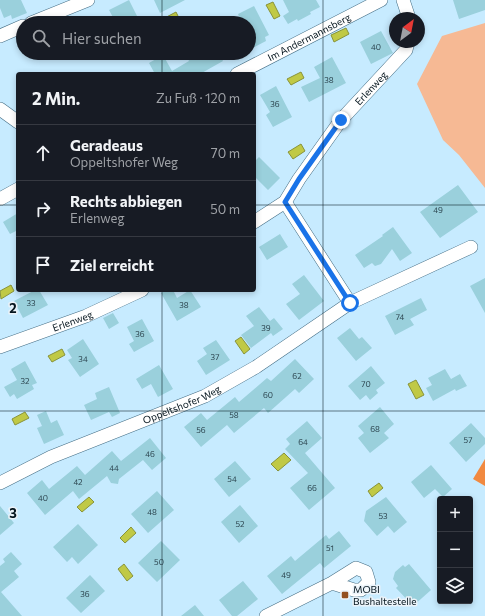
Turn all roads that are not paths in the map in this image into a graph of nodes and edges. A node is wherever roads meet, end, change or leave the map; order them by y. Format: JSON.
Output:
{"nodes":[{"id":1,"x":88,"y":0,"type":"edge"},
{"id":2,"x":381,"y":0,"type":"edge"},
{"id":3,"x":403,"y":0,"type":"edge"},
{"id":4,"x":407,"y":12,"type":"edge"},
{"id":5,"x":48,"y":16,"type":"edge"},
{"id":6,"x":16,"y":29,"type":"edge"},
{"id":7,"x":0,"y":36,"type":"edge"},
{"id":8,"x":406,"y":48,"type":"edge"},
{"id":9,"x":241,"y":72,"type":"edge"},
{"id":10,"x":0,"y":109,"type":"edge"},
{"id":11,"x":16,"y":121,"type":"edge"},
{"id":12,"x":16,"y":190,"type":"edge"},
{"id":13,"x":0,"y":199,"type":"edge"},
{"id":14,"x":285,"y":202,"type":"junction"},
{"id":15,"x":256,"y":221,"type":"edge"},
{"id":16,"x":471,"y":247,"type":"dead end"},
{"id":17,"x":138,"y":292,"type":"edge"},
{"id":18,"x":350,"y":303,"type":"junction"},
{"id":19,"x":0,"y":333,"type":"edge"},
{"id":20,"x":5,"y":345,"type":"edge"},
{"id":21,"x":0,"y":482,"type":"edge"},
{"id":22,"x":332,"y":582,"type":"dead end"},
{"id":23,"x":266,"y":616,"type":"edge"}],
"edges":[{"from":1,"to":5,"type":"street"},
{"from":2,"to":9,"type":"street","name":"Im Andermannsberg"},
{"from":3,"to":4,"type":"street"},
{"from":6,"to":7,"type":"street"},
{"from":8,"to":14,"type":"street","name":"Erlenweg"},
{"from":10,"to":11,"type":"street"},
{"from":12,"to":13,"type":"street"},
{"from":14,"to":15,"type":"street","name":"Erlenweg"},
{"from":14,"to":18,"type":"street"},
{"from":16,"to":18,"type":"street","name":"Oppeltshofer Weg"},
{"from":17,"to":20,"type":"street","name":"Erlenweg"},
{"from":18,"to":21,"type":"street","name":"Oppeltshofer Weg"},
{"from":19,"to":20,"type":"street"},
{"from":22,"to":23,"type":"street"}]}
